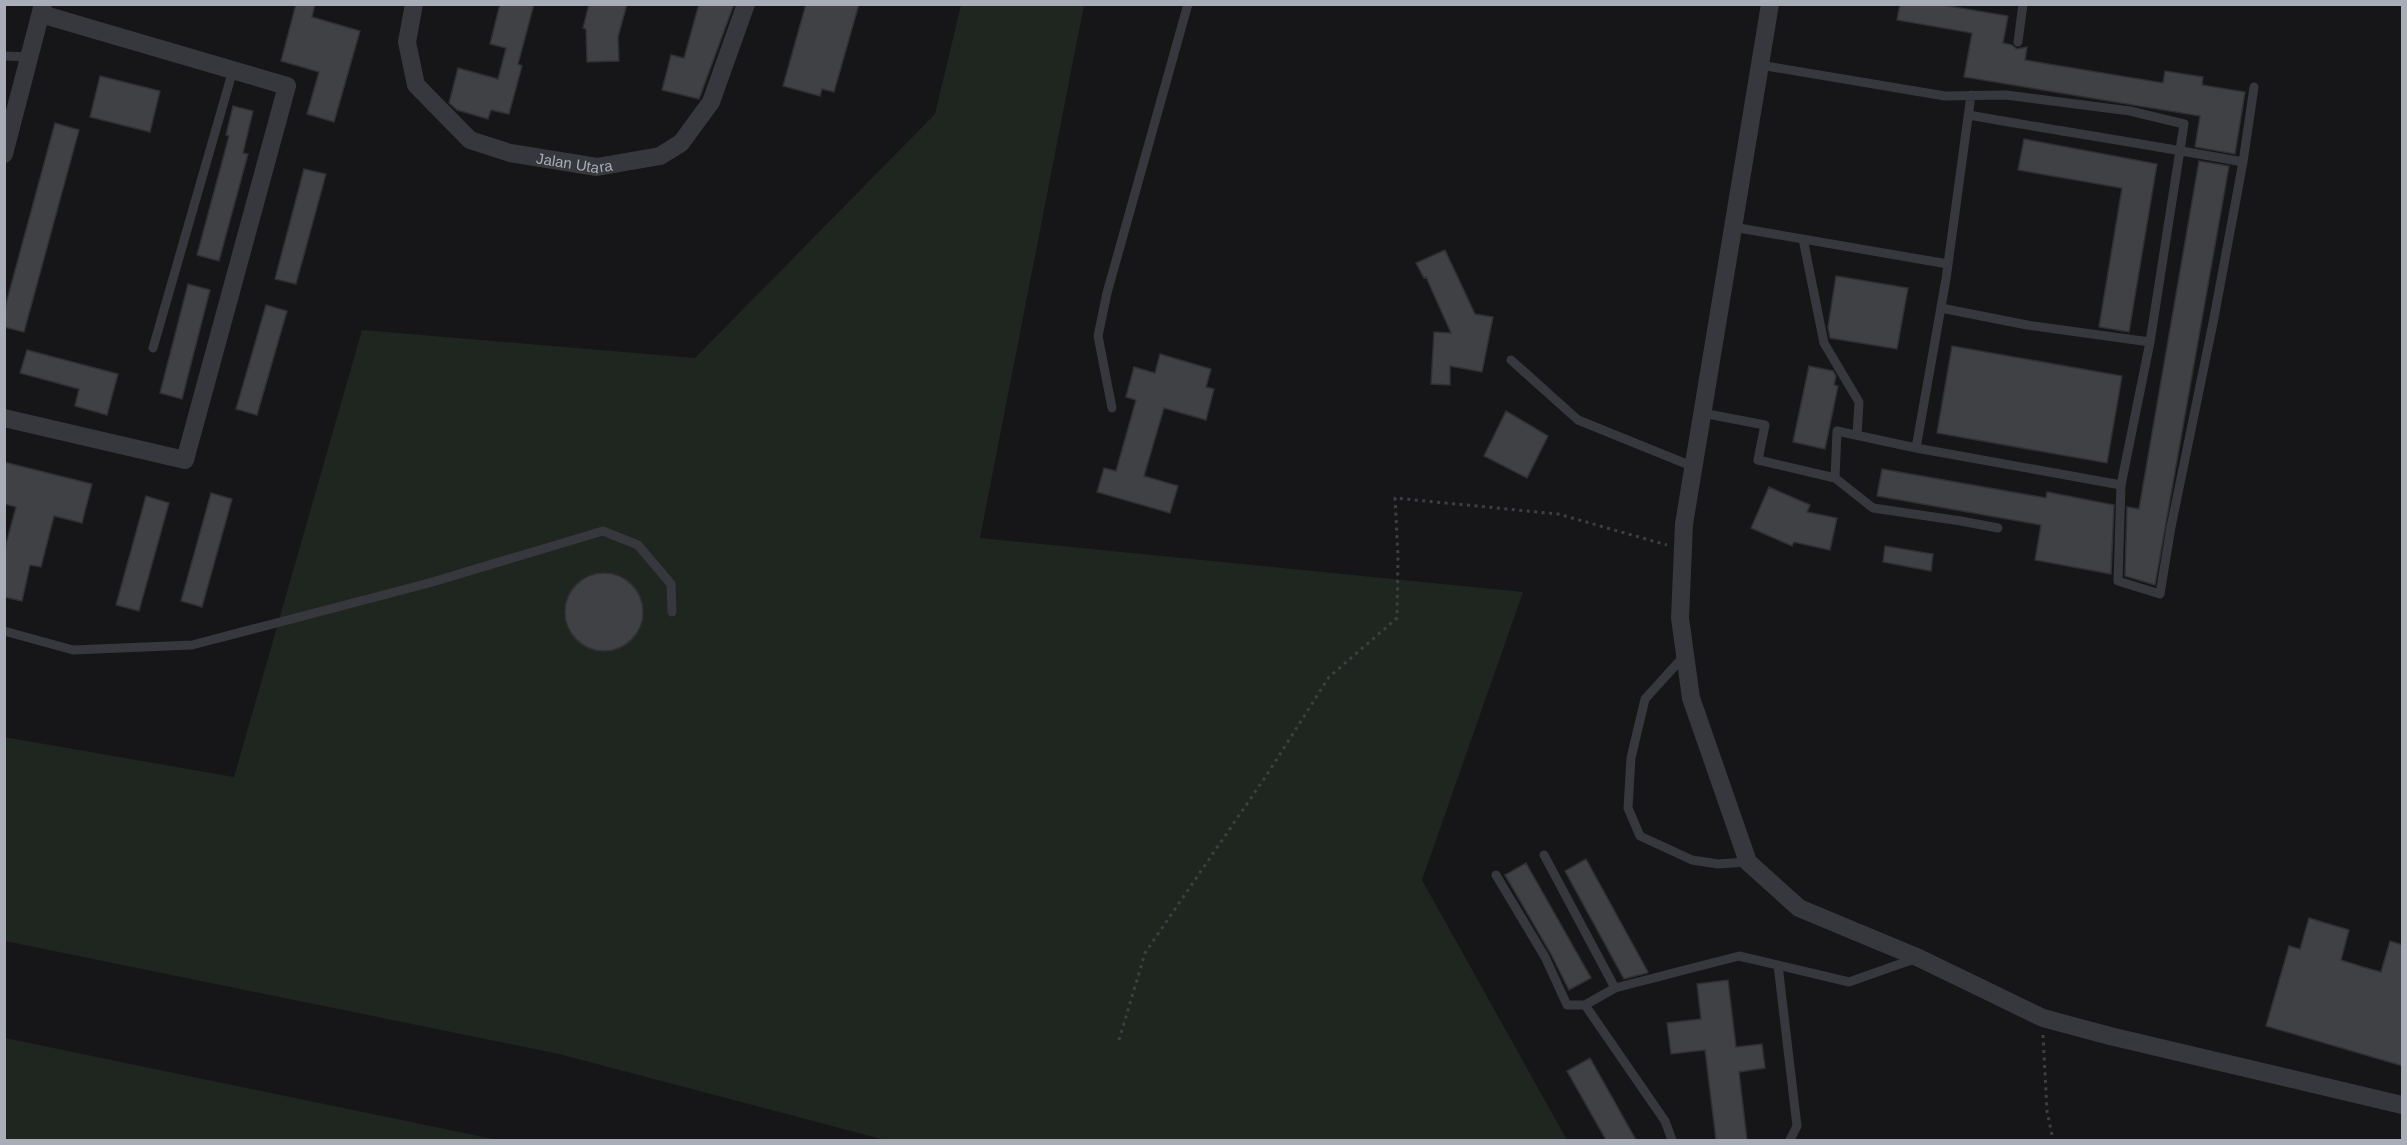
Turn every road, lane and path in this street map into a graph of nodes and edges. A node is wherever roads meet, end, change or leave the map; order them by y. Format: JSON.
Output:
{"nodes":[{"id":1,"x":414,"y":4,"type":"edge"},
{"id":2,"x":746,"y":4,"type":"edge"},
{"id":3,"x":1188,"y":4,"type":"edge"},
{"id":4,"x":1770,"y":4,"type":"edge"},
{"id":5,"x":2023,"y":4,"type":"edge"},
{"id":6,"x":42,"y":9,"type":"edge"},
{"id":7,"x":2018,"y":42,"type":"dead end"},
{"id":8,"x":4,"y":56,"type":"edge"},
{"id":9,"x":30,"y":57,"type":"junction"},
{"id":10,"x":1760,"y":65,"type":"junction"},
{"id":11,"x":233,"y":70,"type":"junction"},
{"id":12,"x":2254,"y":87,"type":"dead end"},
{"id":13,"x":1971,"y":95,"type":"junction"},
{"id":14,"x":1968,"y":115,"type":"junction"},
{"id":15,"x":2180,"y":150,"type":"junction"},
{"id":16,"x":4,"y":154,"type":"edge"},
{"id":17,"x":2243,"y":162,"type":"junction"},
{"id":18,"x":1733,"y":227,"type":"junction"},
{"id":19,"x":1803,"y":239,"type":"junction"},
{"id":20,"x":1948,"y":264,"type":"junction"},
{"id":21,"x":1941,"y":308,"type":"junction"},
{"id":22,"x":2150,"y":342,"type":"junction"},
{"id":23,"x":153,"y":348,"type":"dead end"},
{"id":24,"x":1511,"y":360,"type":"dead end"},
{"id":25,"x":1112,"y":408,"type":"dead end"},
{"id":26,"x":1702,"y":413,"type":"junction"},
{"id":27,"x":4,"y":418,"type":"edge"},
{"id":28,"x":1857,"y":435,"type":"junction"},
{"id":29,"x":1916,"y":448,"type":"junction"},
{"id":30,"x":1694,"y":467,"type":"junction"},
{"id":31,"x":1835,"y":478,"type":"junction"},
{"id":32,"x":2121,"y":485,"type":"junction"},
{"id":33,"x":1998,"y":528,"type":"dead end"},
{"id":34,"x":1683,"y":550,"type":"junction"},
{"id":35,"x":672,"y":612,"type":"dead end"},
{"id":36,"x":4,"y":631,"type":"edge"},
{"id":37,"x":1685,"y":655,"type":"junction"},
{"id":38,"x":1544,"y":855,"type":"dead end"},
{"id":39,"x":1748,"y":862,"type":"junction"},
{"id":40,"x":1496,"y":875,"type":"dead end"},
{"id":41,"x":1919,"y":958,"type":"junction"},
{"id":42,"x":1778,"y":965,"type":"junction"},
{"id":43,"x":1616,"y":988,"type":"junction"},
{"id":44,"x":1586,"y":1005,"type":"junction"},
{"id":45,"x":2043,"y":1018,"type":"junction"},
{"id":46,"x":1119,"y":1040,"type":"dead end"},
{"id":47,"x":2403,"y":1105,"type":"edge"},
{"id":48,"x":1672,"y":1140,"type":"edge"},
{"id":49,"x":1790,"y":1140,"type":"edge"},
{"id":50,"x":2053,"y":1140,"type":"edge"}],
"edges":[{"from":1,"to":2,"type":"street","name":"Jalan Utara"},
{"from":3,"to":25,"type":"lane"},
{"from":4,"to":10,"type":"street"},
{"from":5,"to":7,"type":"lane"},
{"from":6,"to":9,"type":"street"},
{"from":6,"to":11,"type":"street"},
{"from":8,"to":9,"type":"lane"},
{"from":9,"to":16,"type":"street"},
{"from":10,"to":13,"type":"lane"},
{"from":10,"to":18,"type":"street"},
{"from":11,"to":23,"type":"lane"},
{"from":11,"to":27,"type":"street"},
{"from":12,"to":17,"type":"lane"},
{"from":13,"to":14,"type":"lane"},
{"from":13,"to":15,"type":"lane"},
{"from":14,"to":15,"type":"lane"},
{"from":14,"to":20,"type":"lane"},
{"from":15,"to":17,"type":"lane"},
{"from":15,"to":22,"type":"lane"},
{"from":17,"to":32,"type":"lane"},
{"from":18,"to":19,"type":"lane"},
{"from":18,"to":26,"type":"street"},
{"from":19,"to":20,"type":"lane"},
{"from":19,"to":28,"type":"lane"},
{"from":20,"to":21,"type":"lane"},
{"from":21,"to":22,"type":"lane"},
{"from":21,"to":29,"type":"lane"},
{"from":22,"to":32,"type":"lane"},
{"from":24,"to":30,"type":"lane"},
{"from":26,"to":30,"type":"street"},
{"from":26,"to":31,"type":"lane"},
{"from":28,"to":29,"type":"lane"},
{"from":28,"to":31,"type":"lane"},
{"from":29,"to":32,"type":"lane"},
{"from":30,"to":34,"type":"street"},
{"from":31,"to":33,"type":"lane"},
{"from":34,"to":37,"type":"street"},
{"from":34,"to":46,"type":"path"},
{"from":35,"to":36,"type":"lane"},
{"from":37,"to":39,"type":"street"},
{"from":37,"to":39,"type":"lane"},
{"from":38,"to":43,"type":"lane"},
{"from":39,"to":41,"type":"street"},
{"from":40,"to":44,"type":"lane"},
{"from":41,"to":42,"type":"lane"},
{"from":41,"to":45,"type":"street"},
{"from":42,"to":43,"type":"lane"},
{"from":42,"to":49,"type":"lane"},
{"from":43,"to":44,"type":"lane"},
{"from":44,"to":48,"type":"lane"},
{"from":45,"to":47,"type":"street"},
{"from":45,"to":50,"type":"path"}]}
